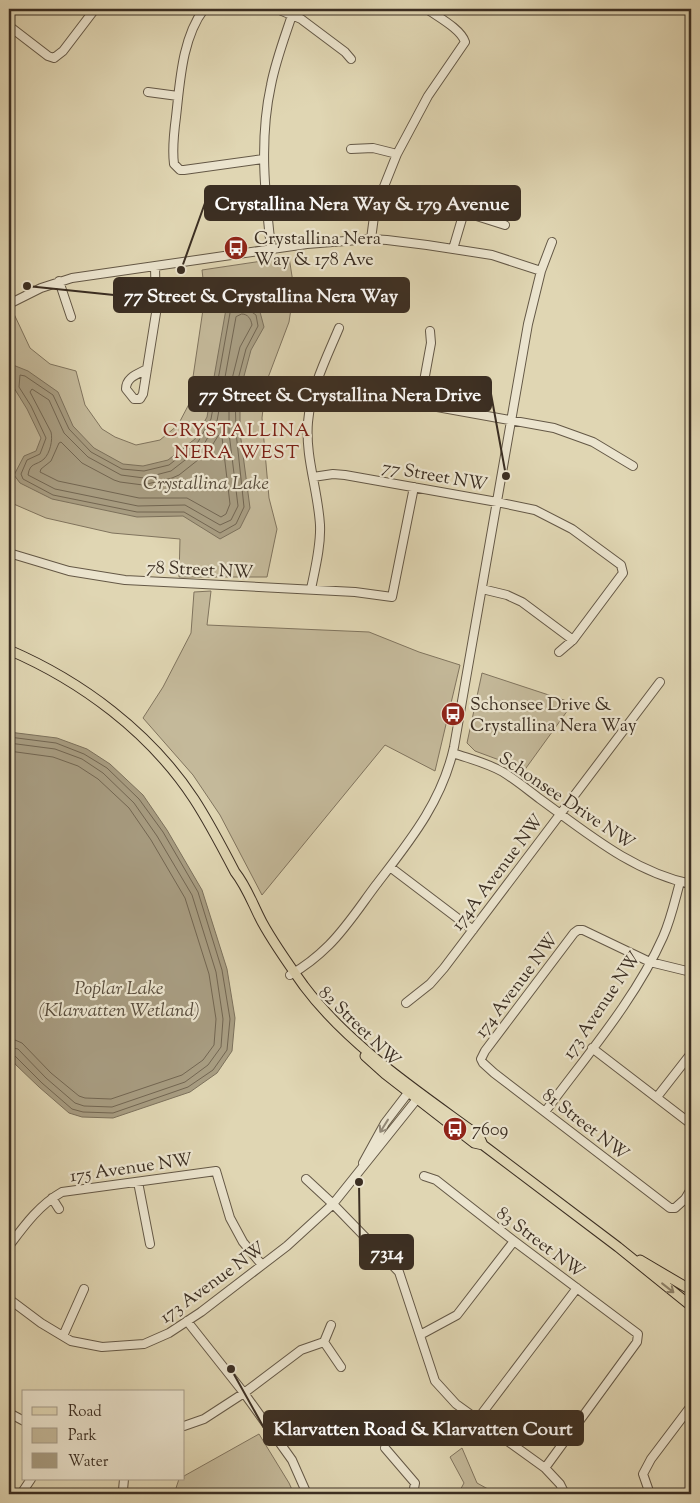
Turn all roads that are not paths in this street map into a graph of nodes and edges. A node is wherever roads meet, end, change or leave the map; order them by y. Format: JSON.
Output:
{"nodes":[{"id":1,"x":95,"y":9,"type":"edge"},
{"id":2,"x":204,"y":9,"type":"edge"},
{"id":3,"x":276,"y":9,"type":"edge"},
{"id":4,"x":426,"y":9,"type":"edge"},
{"id":5,"x":293,"y":12,"type":"edge"},
{"id":6,"x":9,"y":26,"type":"edge"},
{"id":7,"x":351,"y":58,"type":"dead end"},
{"id":8,"x":148,"y":92,"type":"dead end"},
{"id":9,"x":178,"y":96,"type":"junction"},
{"id":10,"x":351,"y":149,"type":"dead end"},
{"id":11,"x":397,"y":154,"type":"junction"},
{"id":12,"x":263,"y":159,"type":"junction"},
{"id":13,"x":505,"y":225,"type":"dead end"},
{"id":14,"x":370,"y":239,"type":"junction"},
{"id":15,"x":552,"y":242,"type":"dead end"},
{"id":16,"x":271,"y":248,"type":"junction"},
{"id":17,"x":453,"y":249,"type":"junction"},
{"id":18,"x":155,"y":266,"type":"junction"},
{"id":19,"x":541,"y":271,"type":"junction"},
{"id":20,"x":59,"y":281,"type":"junction"},
{"id":21,"x":9,"y":304,"type":"edge"},
{"id":22,"x":71,"y":317,"type":"dead end"},
{"id":23,"x":339,"y":328,"type":"dead end"},
{"id":24,"x":430,"y":331,"type":"dead end"},
{"id":25,"x":147,"y":369,"type":"dead end"},
{"id":26,"x":315,"y":385,"type":"junction"},
{"id":27,"x":420,"y":403,"type":"junction"},
{"id":28,"x":511,"y":419,"type":"junction"},
{"id":29,"x":633,"y":466,"type":"dead end"},
{"id":30,"x":313,"y":477,"type":"junction"},
{"id":31,"x":414,"y":487,"type":"junction"},
{"id":32,"x":497,"y":502,"type":"junction"},
{"id":33,"x":9,"y":552,"type":"edge"},
{"id":34,"x":311,"y":589,"type":"junction"},
{"id":35,"x":482,"y":589,"type":"junction"},
{"id":36,"x":573,"y":640,"type":"junction"},
{"id":37,"x":9,"y":650,"type":"edge"},
{"id":38,"x":560,"y":652,"type":"dead end"},
{"id":39,"x":660,"y":682,"type":"dead end"},
{"id":40,"x":453,"y":753,"type":"junction"},
{"id":41,"x":560,"y":814,"type":"junction"},
{"id":42,"x":390,"y":867,"type":"junction"},
{"id":43,"x":680,"y":882,"type":"junction"},
{"id":44,"x":691,"y":884,"type":"edge"},
{"id":45,"x":473,"y":930,"type":"junction"},
{"id":46,"x":650,"y":962,"type":"junction"},
{"id":47,"x":691,"y":972,"type":"edge"},
{"id":48,"x":293,"y":974,"type":"junction"},
{"id":49,"x":406,"y":1002,"type":"dead end"},
{"id":50,"x":592,"y":1048,"type":"junction"},
{"id":51,"x":688,"y":1056,"type":"dead end"},
{"id":52,"x":481,"y":1059,"type":"joint"},
{"id":53,"x":411,"y":1089,"type":"junction"},
{"id":54,"x":420,"y":1096,"type":"junction"},
{"id":55,"x":657,"y":1097,"type":"junction"},
{"id":56,"x":545,"y":1112,"type":"junction"},
{"id":57,"x":691,"y":1124,"type":"edge"},
{"id":58,"x":424,"y":1176,"type":"dead end"},
{"id":59,"x":306,"y":1179,"type":"dead end"},
{"id":60,"x":353,"y":1180,"type":"junction"},
{"id":61,"x":138,"y":1182,"type":"junction"},
{"id":62,"x":691,"y":1190,"type":"edge"},
{"id":63,"x":52,"y":1198,"type":"junction"},
{"id":64,"x":333,"y":1204,"type":"junction"},
{"id":65,"x":59,"y":1209,"type":"dead end"},
{"id":66,"x":514,"y":1241,"type":"junction"},
{"id":67,"x":150,"y":1244,"type":"dead end"},
{"id":68,"x":9,"y":1246,"type":"edge"},
{"id":69,"x":618,"y":1246,"type":"junction"},
{"id":70,"x":262,"y":1265,"type":"junction"},
{"id":71,"x":577,"y":1288,"type":"junction"},
{"id":72,"x":84,"y":1289,"type":"dead end"},
{"id":73,"x":691,"y":1290,"type":"edge"},
{"id":74,"x":9,"y":1299,"type":"edge"},
{"id":75,"x":691,"y":1306,"type":"edge"},
{"id":76,"x":187,"y":1321,"type":"junction"},
{"id":77,"x":331,"y":1326,"type":"dead end"},
{"id":78,"x":420,"y":1335,"type":"junction"},
{"id":79,"x":63,"y":1336,"type":"junction"},
{"id":80,"x":324,"y":1342,"type":"junction"},
{"id":81,"x":341,"y":1367,"type":"dead end"},
{"id":82,"x":244,"y":1394,"type":"junction"},
{"id":83,"x":691,"y":1406,"type":"edge"},
{"id":84,"x":9,"y":1414,"type":"edge"},
{"id":85,"x":22,"y":1420,"type":"edge"},
{"id":86,"x":478,"y":1420,"type":"junction"},
{"id":87,"x":185,"y":1426,"type":"edge"},
{"id":88,"x":385,"y":1448,"type":"dead end"},
{"id":89,"x":545,"y":1468,"type":"junction"},
{"id":90,"x":30,"y":1480,"type":"edge"},
{"id":91,"x":124,"y":1480,"type":"edge"},
{"id":92,"x":123,"y":1490,"type":"dead end"},
{"id":93,"x":21,"y":1494,"type":"edge"},
{"id":94,"x":307,"y":1494,"type":"edge"},
{"id":95,"x":412,"y":1494,"type":"edge"},
{"id":96,"x":565,"y":1494,"type":"edge"},
{"id":97,"x":650,"y":1494,"type":"edge"}],
"edges":[{"from":1,"to":6,"type":"street"},
{"from":2,"to":9,"type":"street"},
{"from":3,"to":5,"type":"street"},
{"from":4,"to":11,"type":"street"},
{"from":5,"to":7,"type":"street"},
{"from":5,"to":12,"type":"street"},
{"from":8,"to":9,"type":"street"},
{"from":9,"to":12,"type":"street"},
{"from":10,"to":11,"type":"street"},
{"from":11,"to":14,"type":"street"},
{"from":12,"to":16,"type":"street"},
{"from":13,"to":17,"type":"street"},
{"from":14,"to":16,"type":"street"},
{"from":14,"to":17,"type":"street"},
{"from":15,"to":19,"type":"street"},
{"from":16,"to":18,"type":"street"},
{"from":17,"to":19,"type":"street"},
{"from":18,"to":20,"type":"street"},
{"from":18,"to":25,"type":"street"},
{"from":19,"to":28,"type":"street"},
{"from":20,"to":21,"type":"street"},
{"from":20,"to":22,"type":"street"},
{"from":23,"to":26,"type":"street"},
{"from":24,"to":27,"type":"street"},
{"from":26,"to":27,"type":"street"},
{"from":26,"to":30,"type":"street"},
{"from":27,"to":28,"type":"street"},
{"from":28,"to":29,"type":"street"},
{"from":28,"to":32,"type":"street"},
{"from":30,"to":31,"type":"street","name":"77 Street NW"},
{"from":30,"to":34,"type":"street"},
{"from":31,"to":32,"type":"street","name":"77 Street NW"},
{"from":31,"to":34,"type":"street","name":"78 Street NW"},
{"from":32,"to":35,"type":"street"},
{"from":32,"to":36,"type":"street","name":"77 Street NW"},
{"from":33,"to":34,"type":"street","name":"78 Street NW"},
{"from":35,"to":36,"type":"street"},
{"from":35,"to":40,"type":"street"},
{"from":36,"to":38,"type":"street"},
{"from":37,"to":48,"type":"main road","name":"82 Street NW"},
{"from":39,"to":41,"type":"street","name":"174A Avenue NW"},
{"from":40,"to":41,"type":"street","name":"Schonsee Drive NW"},
{"from":40,"to":42,"type":"street"},
{"from":41,"to":43,"type":"street","name":"Schonsee Drive NW"},
{"from":41,"to":45,"type":"street","name":"174A Avenue NW"},
{"from":42,"to":45,"type":"street"},
{"from":42,"to":48,"type":"street"},
{"from":43,"to":44,"type":"street","name":"Schonsee Drive NW"},
{"from":43,"to":46,"type":"street","name":"173 Avenue NW"},
{"from":45,"to":49,"type":"street","name":"174A Avenue NW"},
{"from":46,"to":47,"type":"street"},
{"from":46,"to":50,"type":"street","name":"173 Avenue NW"},
{"from":46,"to":52,"type":"street","name":"174 Avenue NW"},
{"from":48,"to":53,"type":"main road","name":"82 Street NW"},
{"from":50,"to":55,"type":"street"},
{"from":50,"to":56,"type":"street","name":"173 Avenue NW"},
{"from":51,"to":55,"type":"street"},
{"from":52,"to":56,"type":"street","name":"81 Street NW"},
{"from":53,"to":54,"type":"main road","name":"82 Street NW"},
{"from":53,"to":60,"type":"street","name":"173 Avenue NW","one_way":true},
{"from":54,"to":60,"type":"street","name":"173 Avenue NW"},
{"from":54,"to":69,"type":"main road","name":"82 Street NW"},
{"from":55,"to":57,"type":"street"},
{"from":56,"to":62,"type":"street","name":"81 Street NW"},
{"from":58,"to":66,"type":"street","name":"83 Street NW"},
{"from":59,"to":64,"type":"street"},
{"from":60,"to":64,"type":"street","name":"173 Avenue NW"},
{"from":61,"to":63,"type":"street","name":"175 Avenue NW"},
{"from":61,"to":67,"type":"street"},
{"from":61,"to":70,"type":"street","name":"175 Avenue NW"},
{"from":63,"to":65,"type":"street","name":"175 Avenue NW"},
{"from":63,"to":68,"type":"street","name":"175 Avenue NW"},
{"from":64,"to":70,"type":"street","name":"173 Avenue NW"},
{"from":64,"to":78,"type":"street"},
{"from":66,"to":71,"type":"street","name":"83 Street NW"},
{"from":66,"to":78,"type":"street"},
{"from":69,"to":73,"type":"main road","name":"82 Street NW"},
{"from":69,"to":75,"type":"main road","name":"82 Street NW","one_way":true},
{"from":70,"to":76,"type":"street","name":"173 Avenue NW"},
{"from":71,"to":86,"type":"street"},
{"from":71,"to":89,"type":"street","name":"83 Street NW"},
{"from":72,"to":79,"type":"street"},
{"from":74,"to":79,"type":"street","name":"173 Avenue NW"},
{"from":76,"to":79,"type":"street","name":"173 Avenue NW"},
{"from":76,"to":82,"type":"street"},
{"from":77,"to":80,"type":"street"},
{"from":78,"to":86,"type":"street"},
{"from":80,"to":81,"type":"street"},
{"from":80,"to":82,"type":"street"},
{"from":82,"to":87,"type":"street"},
{"from":82,"to":94,"type":"street"},
{"from":83,"to":97,"type":"street"},
{"from":84,"to":85,"type":"street"},
{"from":86,"to":89,"type":"street"},
{"from":88,"to":95,"type":"street"},
{"from":89,"to":96,"type":"street"},
{"from":90,"to":93,"type":"street"},
{"from":91,"to":92,"type":"street"}]}
